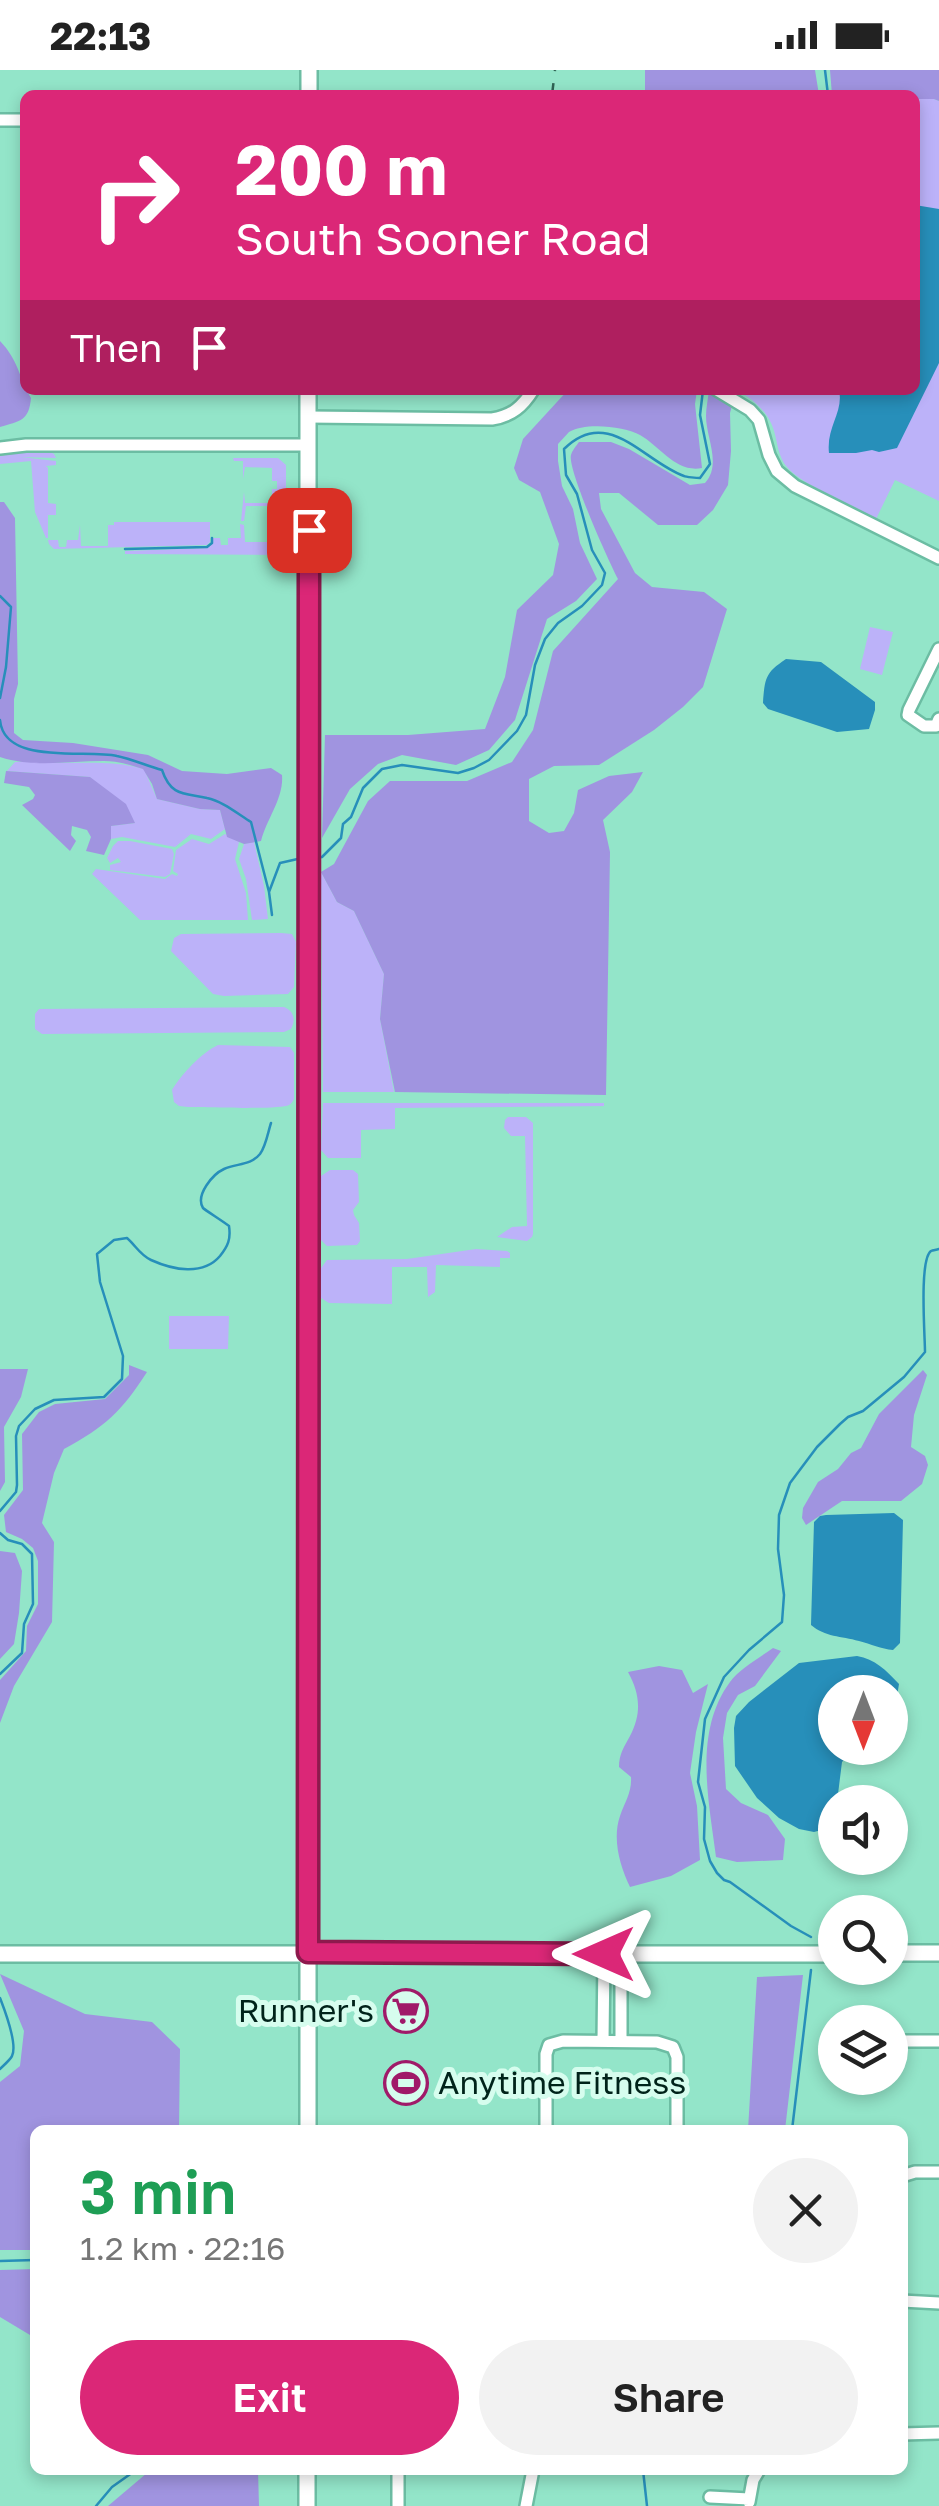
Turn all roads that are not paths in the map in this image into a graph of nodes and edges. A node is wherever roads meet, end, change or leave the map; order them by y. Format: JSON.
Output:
{"nodes":[{"id":1,"x":308,"y":395,"type":"edge"},
{"id":2,"x":529,"y":395,"type":"edge"},
{"id":3,"x":725,"y":395,"type":"edge"},
{"id":4,"x":308,"y":417,"type":"junction"},
{"id":5,"x":308,"y":445,"type":"junction"},
{"id":6,"x":0,"y":448,"type":"edge"},
{"id":7,"x":939,"y":558,"type":"edge"},
{"id":8,"x":939,"y":649,"type":"edge"},
{"id":9,"x":939,"y":719,"type":"edge"},
{"id":10,"x":308,"y":1952,"type":"junction"},
{"id":11,"x":0,"y":1954,"type":"edge"},
{"id":12,"x":604,"y":1954,"type":"junction"},
{"id":13,"x":621,"y":1954,"type":"junction"},
{"id":14,"x":818,"y":1954,"type":"edge"},
{"id":15,"x":908,"y":1954,"type":"edge"},
{"id":16,"x":939,"y":1954,"type":"edge"},
{"id":17,"x":603,"y":2041,"type":"junction"},
{"id":18,"x":908,"y":2041,"type":"edge"},
{"id":19,"x":939,"y":2041,"type":"edge"},
{"id":20,"x":621,"y":2042,"type":"junction"},
{"id":21,"x":308,"y":2125,"type":"edge"},
{"id":22,"x":546,"y":2125,"type":"edge"},
{"id":23,"x":677,"y":2125,"type":"edge"},
{"id":24,"x":939,"y":2172,"type":"edge"},
{"id":25,"x":908,"y":2174,"type":"edge"},
{"id":26,"x":908,"y":2301,"type":"edge"},
{"id":27,"x":939,"y":2303,"type":"edge"},
{"id":28,"x":939,"y":2433,"type":"edge"},
{"id":29,"x":908,"y":2434,"type":"edge"},
{"id":30,"x":307,"y":2475,"type":"edge"},
{"id":31,"x":398,"y":2475,"type":"edge"},
{"id":32,"x":533,"y":2475,"type":"edge"},
{"id":33,"x":756,"y":2475,"type":"edge"},
{"id":34,"x":710,"y":2497,"type":"dead end"},
{"id":35,"x":749,"y":2502,"type":"edge"},
{"id":36,"x":307,"y":2506,"type":"edge"},
{"id":37,"x":398,"y":2506,"type":"edge"},
{"id":38,"x":526,"y":2506,"type":"edge"}],
"edges":[{"from":1,"to":4,"type":"main road"},
{"from":2,"to":4,"type":"street"},
{"from":3,"to":7,"type":"street"},
{"from":4,"to":5,"type":"main road"},
{"from":5,"to":6,"type":"street"},
{"from":5,"to":10,"type":"main road"},
{"from":8,"to":9,"type":"street"},
{"from":10,"to":11,"type":"main road"},
{"from":10,"to":12,"type":"main road"},
{"from":10,"to":21,"type":"main road"},
{"from":12,"to":13,"type":"main road"},
{"from":12,"to":17,"type":"street"},
{"from":13,"to":14,"type":"main road"},
{"from":13,"to":20,"type":"street"},
{"from":15,"to":16,"type":"main road"},
{"from":17,"to":20,"type":"street"},
{"from":17,"to":22,"type":"street"},
{"from":18,"to":19,"type":"street"},
{"from":20,"to":23,"type":"street"},
{"from":24,"to":25,"type":"street"},
{"from":26,"to":27,"type":"street"},
{"from":28,"to":29,"type":"street"},
{"from":30,"to":36,"type":"main road"},
{"from":31,"to":37,"type":"street"},
{"from":32,"to":38,"type":"street"},
{"from":33,"to":35,"type":"street"},
{"from":34,"to":35,"type":"street"}]}
